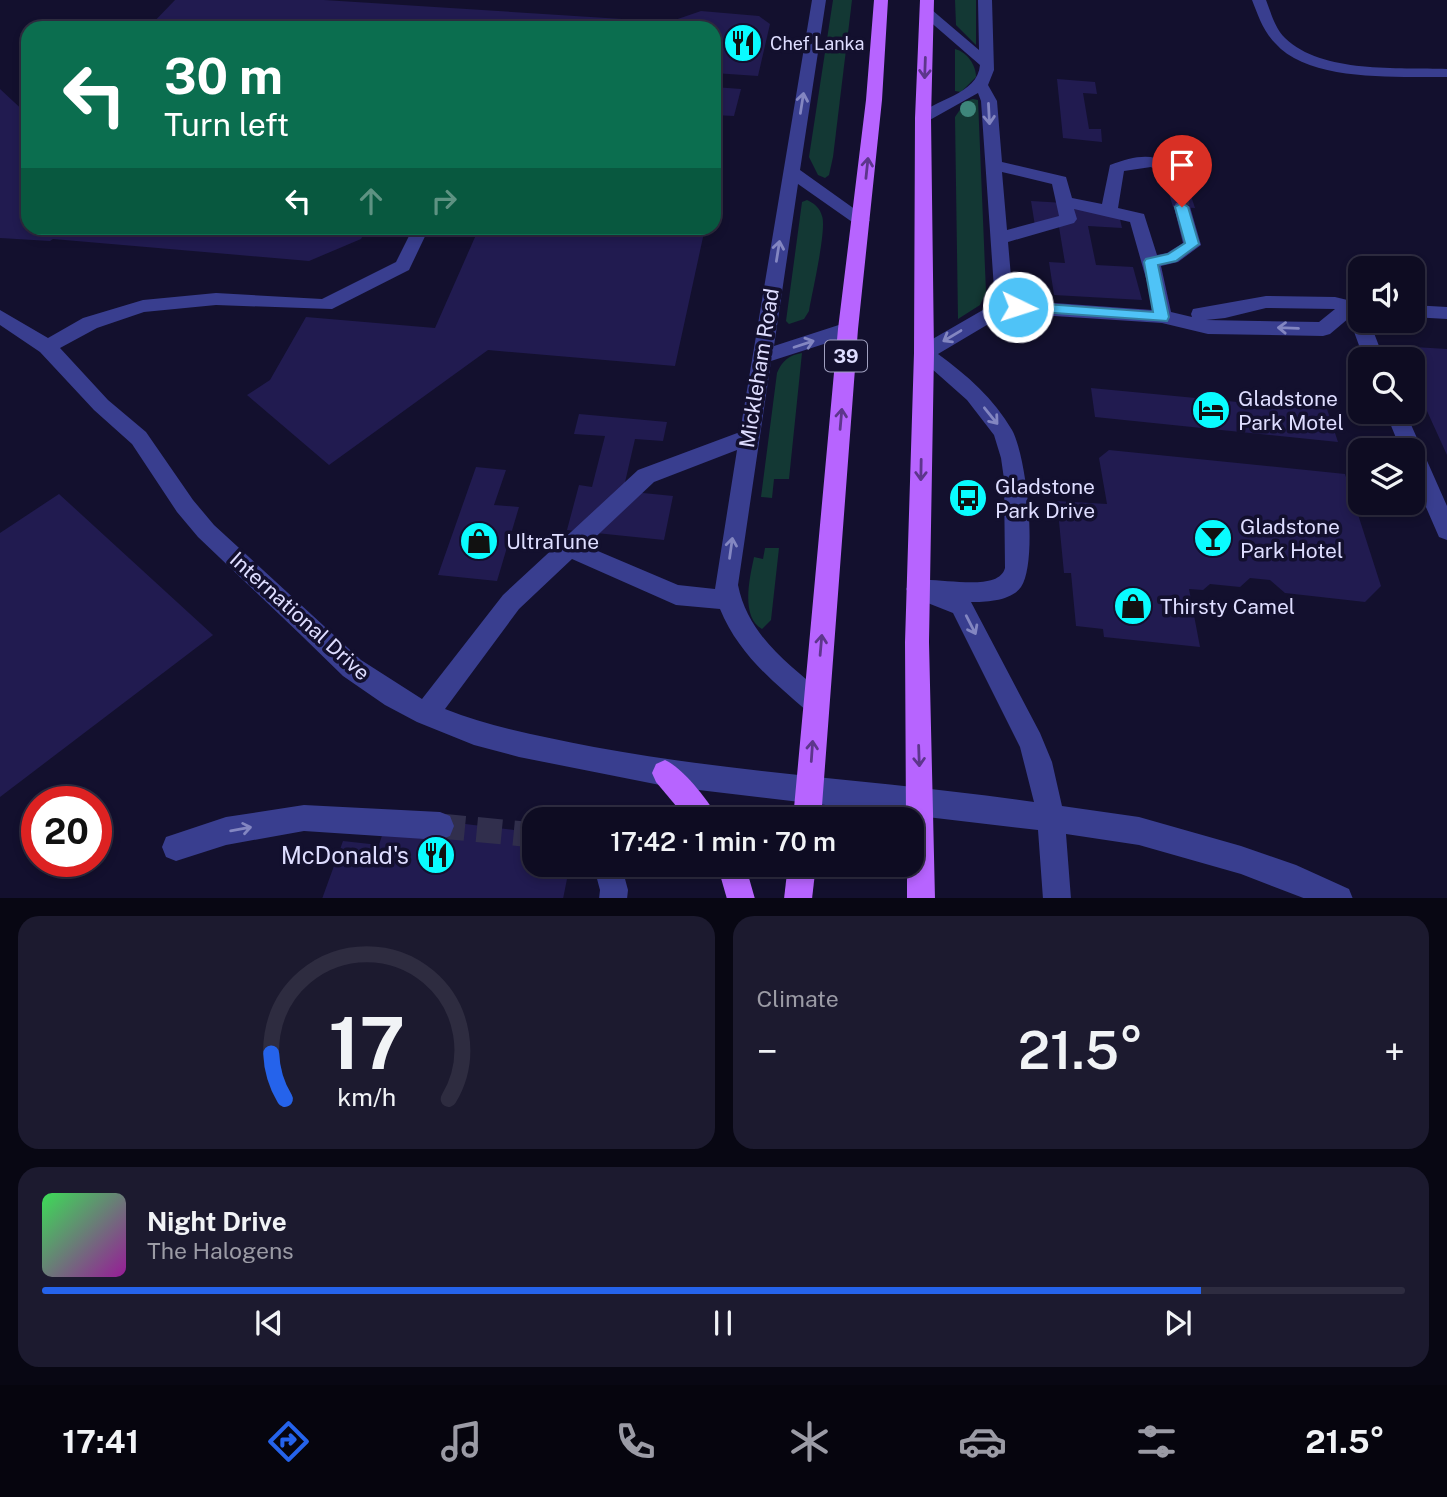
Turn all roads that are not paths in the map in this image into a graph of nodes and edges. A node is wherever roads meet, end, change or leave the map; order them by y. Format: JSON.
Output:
{"nodes":[{"id":1,"x":819,"y":0,"type":"edge"},
{"id":2,"x":881,"y":0,"type":"edge"},
{"id":3,"x":985,"y":0,"type":"edge"},
{"id":4,"x":1259,"y":0,"type":"edge"},
{"id":5,"x":927,"y":6,"type":"edge"},
{"id":6,"x":987,"y":64,"type":"junction"},
{"id":7,"x":1447,"y":73,"type":"edge"},
{"id":8,"x":981,"y":85,"type":"junction"},
{"id":9,"x":923,"y":118,"type":"junction"},
{"id":10,"x":992,"y":165,"type":"junction"},
{"id":11,"x":791,"y":171,"type":"junction"},
{"id":12,"x":1174,"y":180,"type":"tunnel mouth"},
{"id":13,"x":1064,"y":201,"type":"junction"},
{"id":14,"x":1182,"y":207,"type":"tunnel mouth"},
{"id":15,"x":1109,"y":211,"type":"junction"},
{"id":16,"x":861,"y":220,"type":"junction"},
{"id":17,"x":418,"y":235,"type":"edge"},
{"id":18,"x":997,"y":239,"type":"junction"},
{"id":19,"x":1151,"y":262,"type":"junction"},
{"id":20,"x":1004,"y":306,"type":"junction"},
{"id":21,"x":1425,"y":312,"type":"edge"},
{"id":22,"x":1348,"y":313,"type":"edge"},
{"id":23,"x":1447,"y":313,"type":"edge"},
{"id":24,"x":0,"y":316,"type":"edge"},
{"id":25,"x":1162,"y":317,"type":"junction"},
{"id":26,"x":848,"y":329,"type":"junction"},
{"id":27,"x":47,"y":347,"type":"junction"},
{"id":28,"x":924,"y":353,"type":"junction"},
{"id":29,"x":760,"y":358,"type":"junction"},
{"id":30,"x":747,"y":438,"type":"junction"},
{"id":31,"x":1425,"y":480,"type":"edge"},
{"id":32,"x":1447,"y":531,"type":"edge"},
{"id":33,"x":569,"y":548,"type":"junction"},
{"id":34,"x":918,"y":589,"type":"junction"},
{"id":35,"x":727,"y":600,"type":"junction"},
{"id":36,"x":816,"y":703,"type":"junction"},
{"id":37,"x":426,"y":715,"type":"junction"},
{"id":38,"x":665,"y":772,"type":"junction"},
{"id":39,"x":809,"y":790,"type":"junction"},
{"id":40,"x":921,"y":802,"type":"junction"},
{"id":41,"x":694,"y":807,"type":"edge"},
{"id":42,"x":808,"y":807,"type":"edge"},
{"id":43,"x":1051,"y":817,"type":"junction"},
{"id":44,"x":440,"y":826,"type":"tunnel mouth"},
{"id":45,"x":176,"y":847,"type":"dead end"},
{"id":46,"x":610,"y":877,"type":"edge"},
{"id":47,"x":735,"y":877,"type":"edge"},
{"id":48,"x":800,"y":877,"type":"edge"},
{"id":49,"x":613,"y":898,"type":"edge"},
{"id":50,"x":741,"y":898,"type":"edge"},
{"id":51,"x":798,"y":898,"type":"edge"},
{"id":52,"x":921,"y":898,"type":"edge"},
{"id":53,"x":1057,"y":898,"type":"edge"},
{"id":54,"x":1339,"y":898,"type":"edge"}],
"edges":[{"from":11,"to":1,"type":"street","name":"Mickleham Road","one_way":true},
{"from":16,"to":2,"type":"main road","number":"39","one_way":true},
{"from":3,"to":6,"type":"street"},
{"from":4,"to":7,"type":"street"},
{"from":5,"to":6,"type":"street"},
{"from":5,"to":9,"type":"main road","one_way":true},
{"from":6,"to":8,"type":"street"},
{"from":8,"to":9,"type":"street"},
{"from":8,"to":10,"type":"street","one_way":true},
{"from":9,"to":28,"type":"main road"},
{"from":10,"to":13,"type":"street"},
{"from":10,"to":18,"type":"street"},
{"from":11,"to":16,"type":"street"},
{"from":29,"to":11,"type":"street","name":"Mickleham Road","one_way":true},
{"from":12,"to":15,"type":"street"},
{"from":13,"to":15,"type":"street"},
{"from":13,"to":18,"type":"street"},
{"from":14,"to":19,"type":"street"},
{"from":15,"to":19,"type":"street"},
{"from":16,"to":26,"type":"main road","number":"39"},
{"from":17,"to":27,"type":"street"},
{"from":18,"to":20,"type":"street"},
{"from":19,"to":25,"type":"street"},
{"from":20,"to":25,"type":"street"},
{"from":20,"to":28,"type":"street","one_way":true},
{"from":21,"to":23,"type":"street"},
{"from":22,"to":25,"type":"street"},
{"from":24,"to":27,"type":"street","name":"International Drive"},
{"from":29,"to":26,"type":"street","one_way":true},
{"from":36,"to":26,"type":"main road","number":"39","one_way":true},
{"from":27,"to":37,"type":"street","name":"International Drive"},
{"from":28,"to":34,"type":"main road","one_way":true},
{"from":28,"to":34,"type":"street","one_way":true},
{"from":29,"to":30,"type":"street","name":"Mickleham Road"},
{"from":30,"to":33,"type":"street"},
{"from":35,"to":30,"type":"street","name":"Mickleham Road","one_way":true},
{"from":31,"to":32,"type":"street"},
{"from":33,"to":35,"type":"street"},
{"from":33,"to":37,"type":"street"},
{"from":34,"to":40,"type":"main road","one_way":true},
{"from":34,"to":43,"type":"street","one_way":true},
{"from":35,"to":36,"type":"street","name":"Mickleham Road"},
{"from":39,"to":36,"type":"main road","number":"39","one_way":true},
{"from":37,"to":38,"type":"street","name":"International Drive"},
{"from":38,"to":39,"type":"street","name":"International Drive"},
{"from":38,"to":41,"type":"main road"},
{"from":39,"to":40,"type":"street"},
{"from":39,"to":42,"type":"main road","number":"39"},
{"from":40,"to":43,"type":"street"},
{"from":40,"to":52,"type":"main road"},
{"from":43,"to":53,"type":"street"},
{"from":43,"to":54,"type":"street"},
{"from":45,"to":44,"type":"street","one_way":true},
{"from":46,"to":49,"type":"street"},
{"from":47,"to":50,"type":"main road"},
{"from":48,"to":51,"type":"main road"}]}
